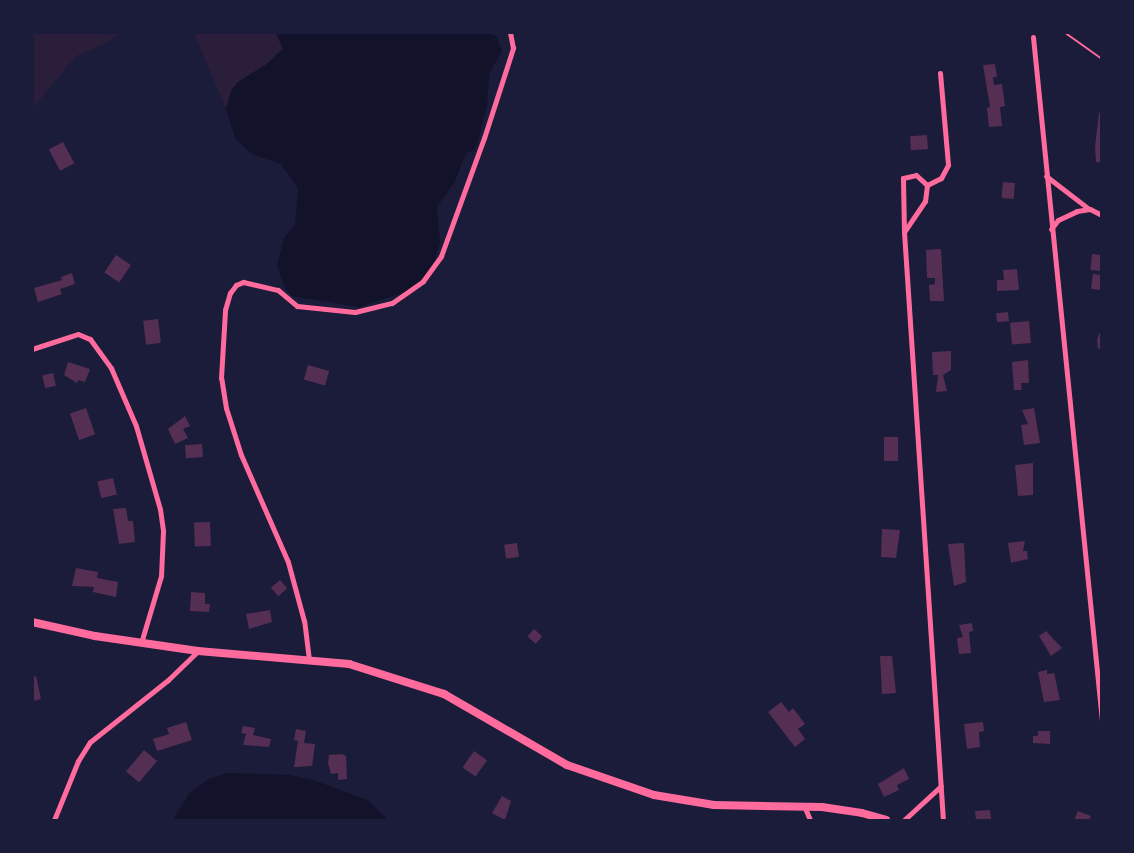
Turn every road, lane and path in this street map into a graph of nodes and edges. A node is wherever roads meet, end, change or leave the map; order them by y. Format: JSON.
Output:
{"nodes":[{"id":1,"x":510,"y":32,"type":"edge"},
{"id":2,"x":1064,"y":32,"type":"edge"},
{"id":3,"x":1033,"y":38,"type":"dead end"},
{"id":4,"x":1102,"y":59,"type":"edge"},
{"id":5,"x":940,"y":73,"type":"dead end"},
{"id":6,"x":1046,"y":176,"type":"junction"},
{"id":7,"x":927,"y":185,"type":"junction"},
{"id":8,"x":1090,"y":209,"type":"junction"},
{"id":9,"x":1102,"y":215,"type":"edge"},
{"id":10,"x":1051,"y":229,"type":"junction"},
{"id":11,"x":904,"y":232,"type":"junction"},
{"id":12,"x":32,"y":349,"type":"edge"},
{"id":13,"x":32,"y":622,"type":"edge"},
{"id":14,"x":141,"y":643,"type":"junction"},
{"id":15,"x":198,"y":651,"type":"junction"},
{"id":16,"x":309,"y":660,"type":"junction"},
{"id":17,"x":1102,"y":721,"type":"edge"},
{"id":18,"x":941,"y":786,"type":"junction"},
{"id":19,"x":805,"y":808,"type":"junction"},
{"id":20,"x":54,"y":820,"type":"edge"},
{"id":21,"x":810,"y":820,"type":"edge"},
{"id":22,"x":886,"y":820,"type":"edge"},
{"id":23,"x":904,"y":820,"type":"edge"},
{"id":24,"x":943,"y":820,"type":"edge"}],
"edges":[{"from":1,"to":16,"type":"street"},
{"from":2,"to":4,"type":"path"},
{"from":3,"to":6,"type":"street"},
{"from":5,"to":7,"type":"street"},
{"from":6,"to":8,"type":"street"},
{"from":6,"to":10,"type":"street"},
{"from":7,"to":11,"type":"street"},
{"from":7,"to":11,"type":"street"},
{"from":8,"to":9,"type":"street"},
{"from":8,"to":10,"type":"street"},
{"from":10,"to":17,"type":"street"},
{"from":11,"to":18,"type":"street"},
{"from":12,"to":14,"type":"street"},
{"from":13,"to":14,"type":"street"},
{"from":14,"to":15,"type":"street"},
{"from":15,"to":16,"type":"street"},
{"from":15,"to":20,"type":"street"},
{"from":16,"to":19,"type":"street"},
{"from":18,"to":23,"type":"street"},
{"from":18,"to":24,"type":"street"},
{"from":19,"to":21,"type":"street"},
{"from":19,"to":22,"type":"street"}]}
